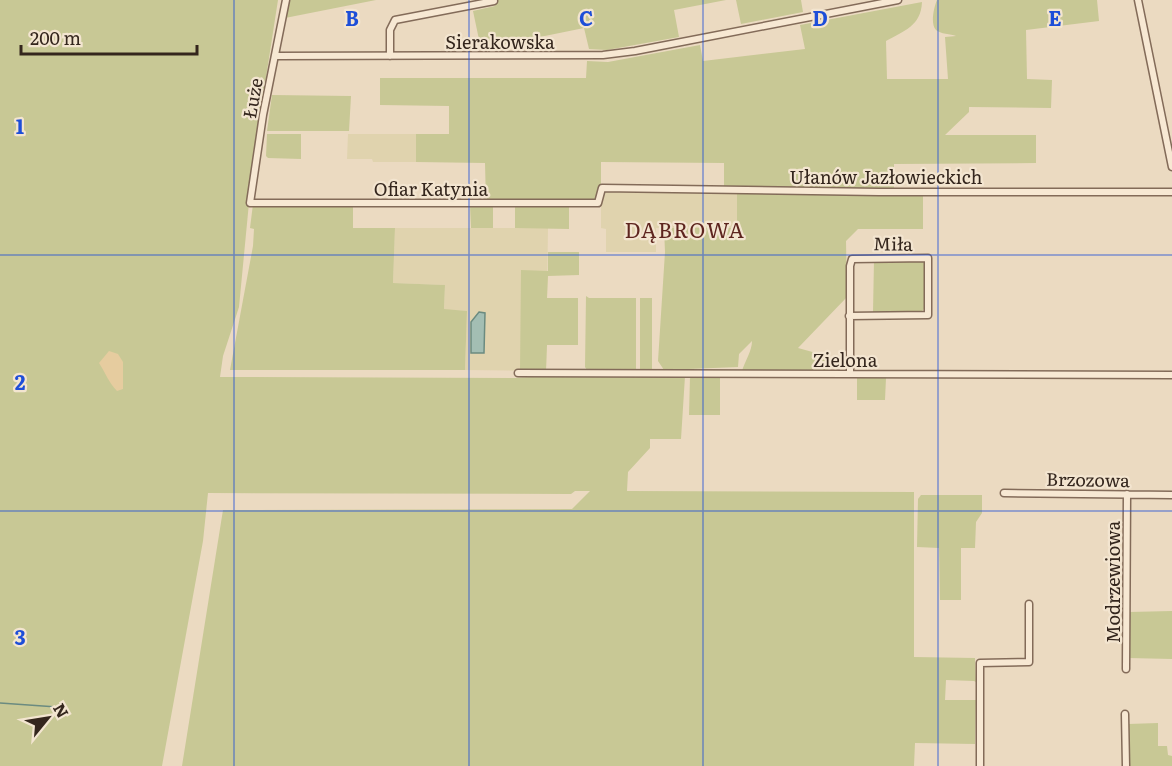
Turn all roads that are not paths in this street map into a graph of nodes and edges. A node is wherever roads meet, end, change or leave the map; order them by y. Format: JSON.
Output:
{"nodes":[{"id":1,"x":286,"y":0,"type":"edge"},
{"id":2,"x":898,"y":0,"type":"edge"},
{"id":3,"x":1138,"y":0,"type":"edge"},
{"id":4,"x":494,"y":1,"type":"edge"},
{"id":5,"x":276,"y":56,"type":"junction"},
{"id":6,"x":390,"y":56,"type":"junction"},
{"id":7,"x":1172,"y":167,"type":"edge"},
{"id":8,"x":600,"y":190,"type":"joint"},
{"id":9,"x":1172,"y":192,"type":"edge"},
{"id":10,"x":250,"y":203,"type":"joint"},
{"id":11,"x":849,"y":316,"type":"junction"},
{"id":12,"x":518,"y":373,"type":"dead end"},
{"id":13,"x":850,"y":374,"type":"junction"},
{"id":14,"x":1172,"y":375,"type":"edge"},
{"id":15,"x":1004,"y":493,"type":"dead end"},
{"id":16,"x":1127,"y":494,"type":"junction"},
{"id":17,"x":1172,"y":495,"type":"edge"},
{"id":18,"x":1029,"y":604,"type":"dead end"},
{"id":19,"x":1126,"y":669,"type":"dead end"},
{"id":20,"x":1125,"y":714,"type":"dead end"},
{"id":21,"x":980,"y":766,"type":"edge"},
{"id":22,"x":1126,"y":766,"type":"edge"}],
"edges":[{"from":1,"to":5,"type":"street","name":"Łuże"},
{"from":2,"to":6,"type":"street","name":"Sierakowska"},
{"from":3,"to":7,"type":"street"},
{"from":4,"to":6,"type":"street"},
{"from":5,"to":6,"type":"street","name":"Sierakowska"},
{"from":5,"to":10,"type":"street","name":"Łuże"},
{"from":8,"to":9,"type":"street","name":"Ułanów Jazłowieckich"},
{"from":8,"to":10,"type":"street","name":"Ofiar Katynia"},
{"from":11,"to":11,"type":"street","name":"Miła"},
{"from":11,"to":13,"type":"street","name":"Miła"},
{"from":12,"to":13,"type":"street","name":"Zielona"},
{"from":13,"to":14,"type":"street","name":"Zielona"},
{"from":15,"to":16,"type":"street","name":"Brzozowa"},
{"from":16,"to":17,"type":"street","name":"Brzozowa"},
{"from":16,"to":19,"type":"street","name":"Modrzewiowa"},
{"from":18,"to":21,"type":"street"},
{"from":20,"to":22,"type":"street"}]}
